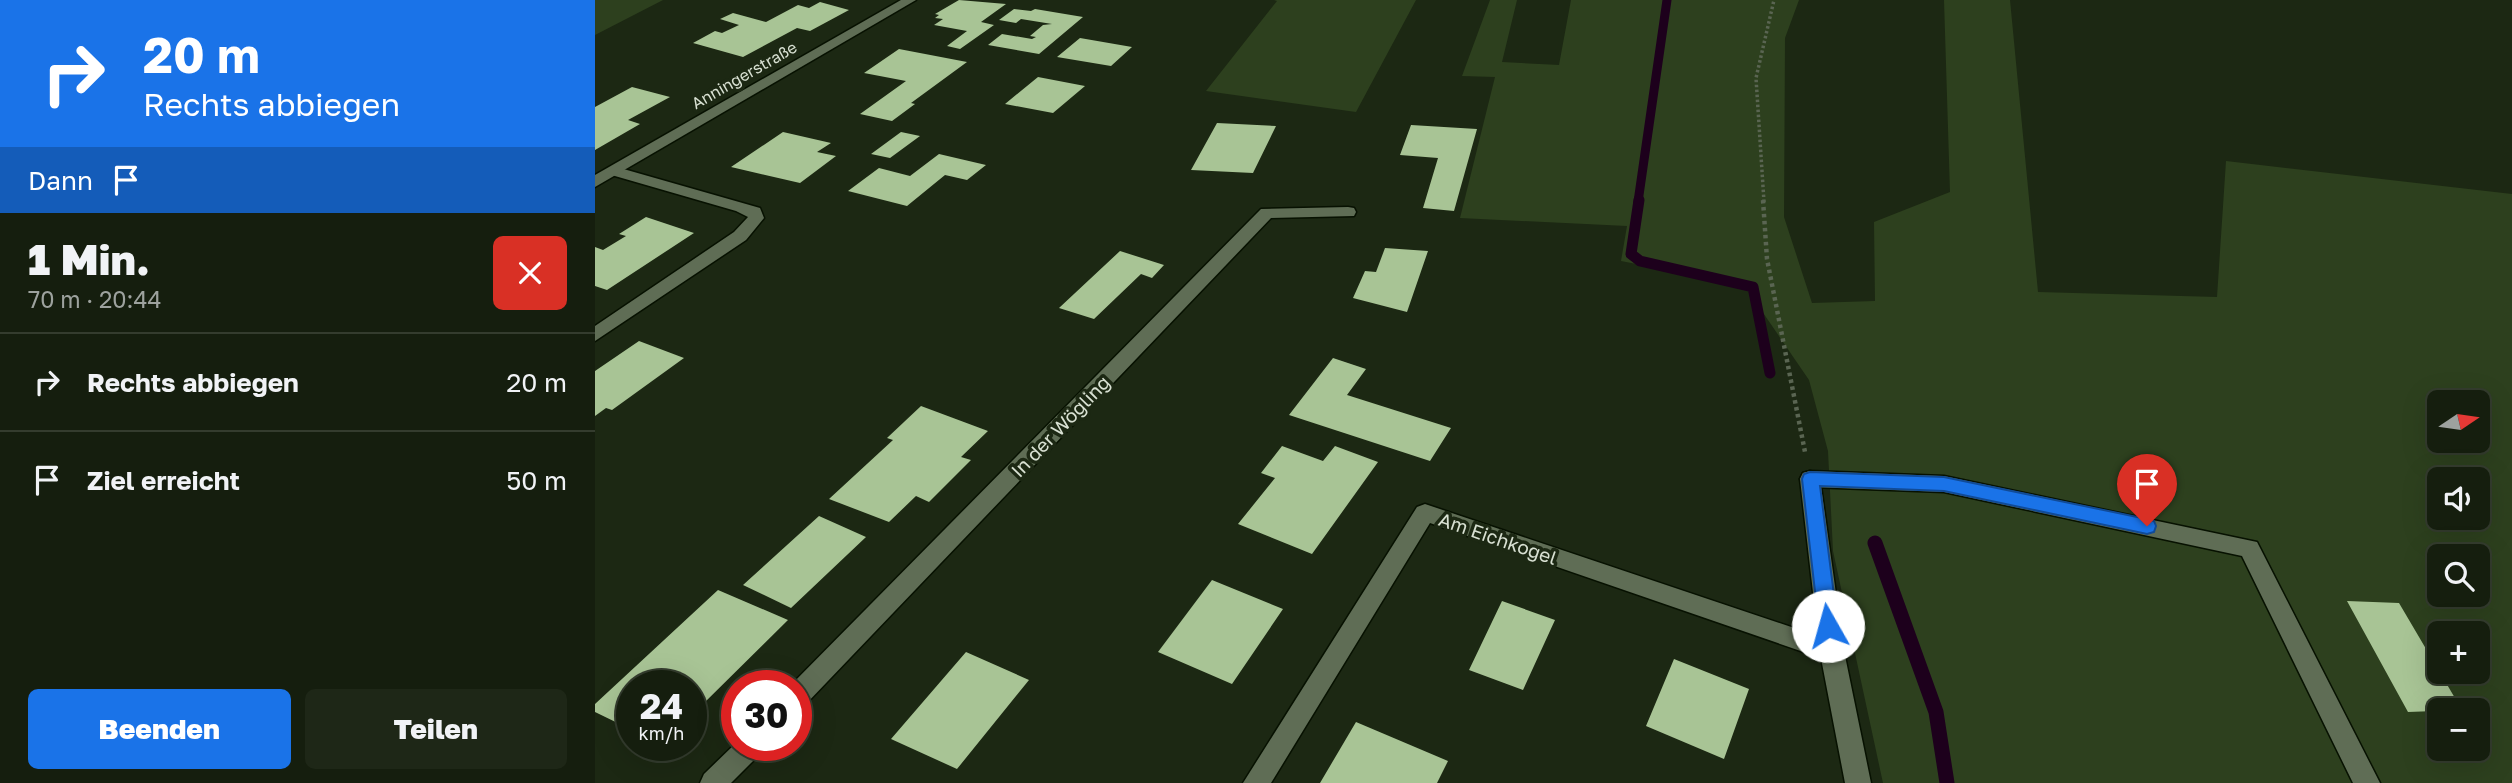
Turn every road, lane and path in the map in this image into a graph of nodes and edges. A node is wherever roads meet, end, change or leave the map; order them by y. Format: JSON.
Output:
{"nodes":[{"id":1,"x":910,"y":0,"type":"edge"},
{"id":2,"x":1774,"y":0,"type":"edge"},
{"id":3,"x":613,"y":171,"type":"junction"},
{"id":4,"x":595,"y":181,"type":"edge"},
{"id":5,"x":1348,"y":212,"type":"dead end"},
{"id":6,"x":595,"y":335,"type":"edge"},
{"id":7,"x":1810,"y":479,"type":"junction"},
{"id":8,"x":1832,"y":651,"type":"junction"},
{"id":9,"x":812,"y":681,"type":"edge"},
{"id":10,"x":735,"y":761,"type":"edge"},
{"id":11,"x":713,"y":783,"type":"edge"},
{"id":12,"x":1256,"y":783,"type":"edge"},
{"id":13,"x":1858,"y":783,"type":"edge"},
{"id":14,"x":2367,"y":783,"type":"edge"}],
"edges":[{"from":1,"to":3,"type":"street","name":"Anningerstraße"},
{"from":2,"to":7,"type":"path"},
{"from":3,"to":4,"type":"street","name":"Anningerstraße"},
{"from":3,"to":6,"type":"street"},
{"from":5,"to":9,"type":"street","name":"In der Wögling"},
{"from":7,"to":8,"type":"street"},
{"from":7,"to":14,"type":"street"},
{"from":8,"to":12,"type":"street","name":"Am Eichkogel"},
{"from":8,"to":13,"type":"street"},
{"from":10,"to":11,"type":"street"}]}
